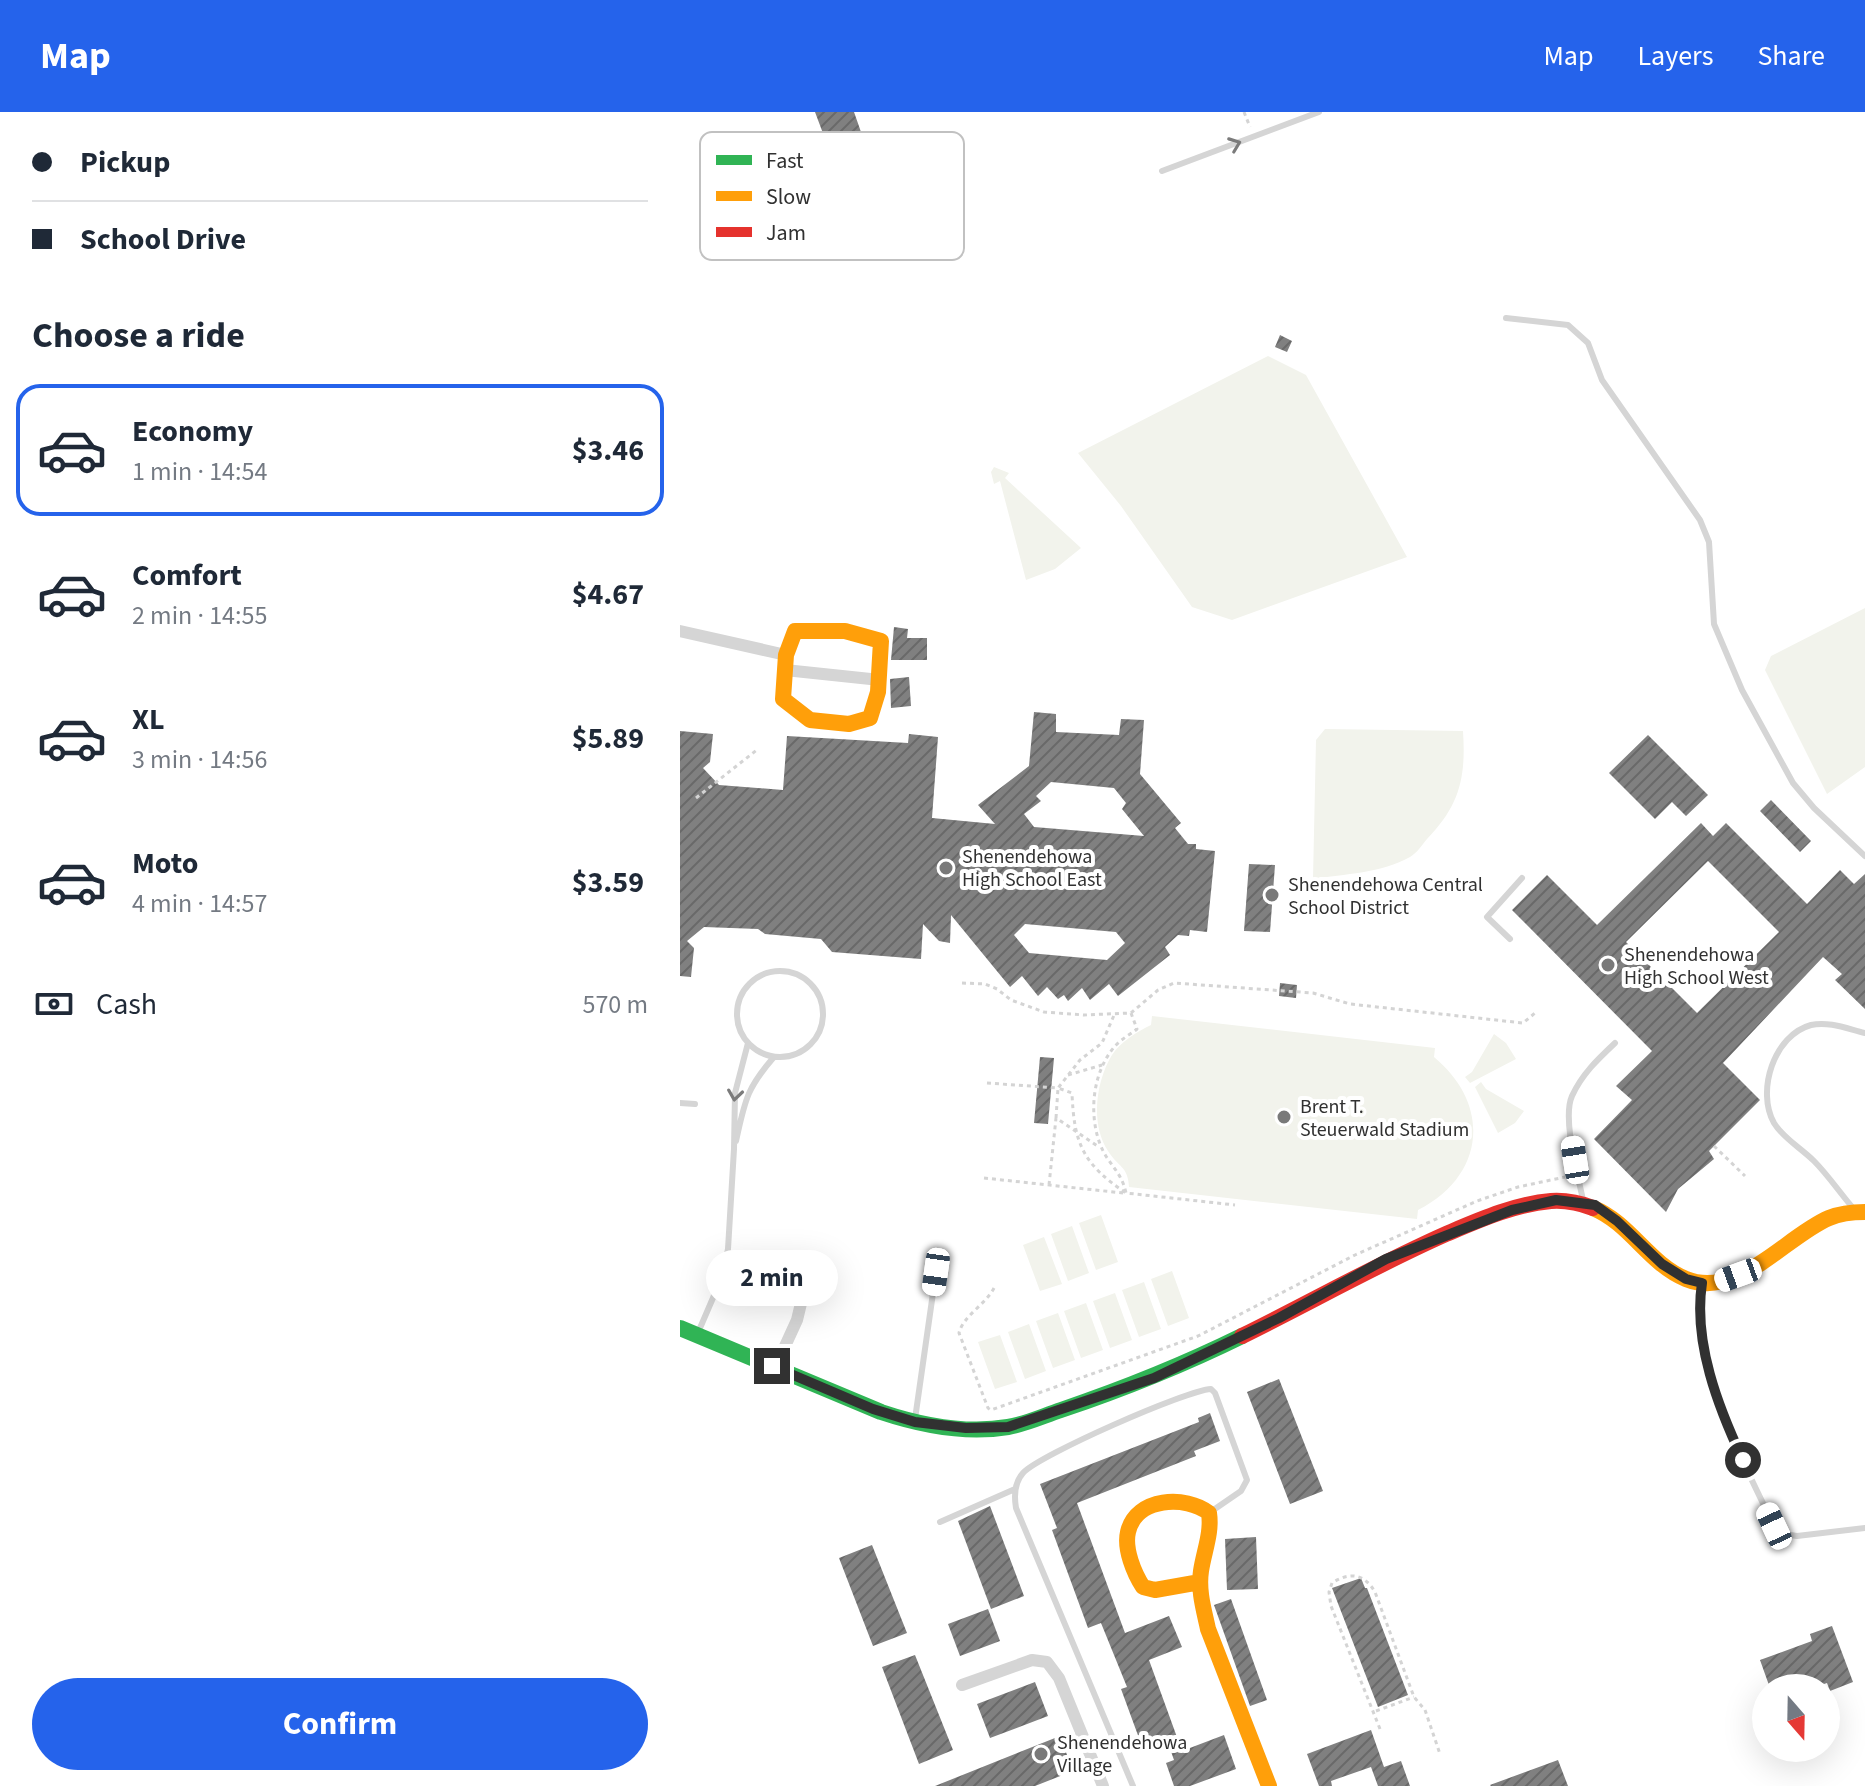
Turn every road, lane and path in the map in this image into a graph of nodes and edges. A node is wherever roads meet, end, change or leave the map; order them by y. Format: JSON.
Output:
{"nodes":[{"id":1,"x":1244,"y":112,"type":"edge"},
{"id":2,"x":1319,"y":112,"type":"edge"},
{"id":3,"x":1253,"y":137,"type":"junction"},
{"id":4,"x":1162,"y":171,"type":"dead end"},
{"id":5,"x":1506,"y":318,"type":"dead end"},
{"id":6,"x":680,"y":631,"type":"edge"},
{"id":7,"x":786,"y":662,"type":"junction"},
{"id":8,"x":880,"y":680,"type":"junction"},
{"id":9,"x":758,"y":749,"type":"dead end"},
{"id":10,"x":696,"y":798,"type":"dead end"},
{"id":11,"x":1865,"y":856,"type":"edge"},
{"id":12,"x":1522,"y":878,"type":"dead end"},
{"id":13,"x":1510,"y":939,"type":"dead end"},
{"id":14,"x":962,"y":983,"type":"dead end"},
{"id":15,"x":1115,"y":1013,"type":"junction"},
{"id":16,"x":1131,"y":1013,"type":"junction"},
{"id":17,"x":1535,"y":1013,"type":"dead end"},
{"id":18,"x":1865,"y":1033,"type":"edge"},
{"id":19,"x":748,"y":1043,"type":"junction"},
{"id":20,"x":1615,"y":1043,"type":"dead end"},
{"id":21,"x":774,"y":1057,"type":"junction"},
{"id":22,"x":1102,"y":1064,"type":"junction"},
{"id":23,"x":1068,"y":1075,"type":"junction"},
{"id":24,"x":987,"y":1083,"type":"dead end"},
{"id":25,"x":1058,"y":1088,"type":"junction"},
{"id":26,"x":680,"y":1103,"type":"edge"},
{"id":27,"x":695,"y":1104,"type":"dead end"},
{"id":28,"x":1056,"y":1118,"type":"junction"},
{"id":29,"x":1076,"y":1132,"type":"junction"},
{"id":30,"x":1714,"y":1146,"type":"dead end"},
{"id":31,"x":734,"y":1149,"type":"junction"},
{"id":32,"x":1103,"y":1149,"type":"junction"},
{"id":33,"x":1745,"y":1176,"type":"dead end"},
{"id":34,"x":1565,"y":1177,"type":"dead end"},
{"id":35,"x":984,"y":1178,"type":"dead end"},
{"id":36,"x":1049,"y":1185,"type":"junction"},
{"id":37,"x":1126,"y":1193,"type":"junction"},
{"id":38,"x":1583,"y":1204,"type":"junction"},
{"id":39,"x":1235,"y":1205,"type":"dead end"},
{"id":40,"x":1860,"y":1211,"type":"edge"},
{"id":41,"x":810,"y":1266,"type":"dead end"},
{"id":42,"x":936,"y":1272,"type":"dead end"},
{"id":43,"x":1702,"y":1283,"type":"junction"},
{"id":44,"x":994,"y":1288,"type":"dead end"},
{"id":45,"x":680,"y":1328,"type":"edge"},
{"id":46,"x":697,"y":1335,"type":"junction"},
{"id":47,"x":775,"y":1368,"type":"junction"},
{"id":48,"x":915,"y":1422,"type":"junction"},
{"id":49,"x":1015,"y":1489,"type":"junction"},
{"id":50,"x":1209,"y":1513,"type":"junction"},
{"id":51,"x":940,"y":1522,"type":"dead end"},
{"id":52,"x":1865,"y":1528,"type":"edge"},
{"id":53,"x":1200,"y":1582,"type":"junction"},
{"id":54,"x":962,"y":1685,"type":"dead end"},
{"id":55,"x":1414,"y":1697,"type":"junction"},
{"id":56,"x":1376,"y":1712,"type":"junction"},
{"id":57,"x":1380,"y":1729,"type":"dead end"},
{"id":58,"x":1440,"y":1754,"type":"dead end"},
{"id":59,"x":1103,"y":1786,"type":"edge"},
{"id":60,"x":1133,"y":1786,"type":"edge"},
{"id":61,"x":1269,"y":1786,"type":"edge"}],
"edges":[{"from":1,"to":3,"type":"path"},
{"from":2,"to":3,"type":"lane"},
{"from":4,"to":3,"type":"lane","one_way":true},
{"from":5,"to":11,"type":"lane"},
{"from":6,"to":7,"type":"street"},
{"from":7,"to":8,"type":"street"},
{"from":7,"to":8,"type":"street"},
{"from":7,"to":8,"type":"street"},
{"from":9,"to":10,"type":"path"},
{"from":12,"to":13,"type":"lane"},
{"from":14,"to":15,"type":"path"},
{"from":15,"to":16,"type":"path"},
{"from":15,"to":23,"type":"path"},
{"from":16,"to":17,"type":"path"},
{"from":16,"to":22,"type":"path"},
{"from":18,"to":40,"type":"lane"},
{"from":19,"to":21,"type":"lane"},
{"from":19,"to":21,"type":"lane"},
{"from":19,"to":31,"type":"lane","one_way":true},
{"from":20,"to":38,"type":"lane"},
{"from":21,"to":31,"type":"lane"},
{"from":22,"to":23,"type":"path"},
{"from":22,"to":32,"type":"path"},
{"from":23,"to":25,"type":"path"},
{"from":24,"to":25,"type":"path"},
{"from":25,"to":28,"type":"path"},
{"from":25,"to":29,"type":"path"},
{"from":26,"to":27,"type":"lane"},
{"from":28,"to":29,"type":"path"},
{"from":28,"to":36,"type":"path"},
{"from":29,"to":32,"type":"path"},
{"from":29,"to":37,"type":"path"},
{"from":30,"to":33,"type":"path"},
{"from":31,"to":46,"type":"lane"},
{"from":32,"to":37,"type":"path"},
{"from":34,"to":44,"type":"path"},
{"from":35,"to":36,"type":"path"},
{"from":36,"to":37,"type":"path"},
{"from":37,"to":39,"type":"path"},
{"from":38,"to":43,"type":"street"},
{"from":38,"to":48,"type":"street"},
{"from":40,"to":43,"type":"street"},
{"from":41,"to":47,"type":"street"},
{"from":42,"to":48,"type":"lane"},
{"from":43,"to":52,"type":"lane"},
{"from":45,"to":46,"type":"street"},
{"from":46,"to":47,"type":"street"},
{"from":47,"to":48,"type":"street"},
{"from":49,"to":50,"type":"lane"},
{"from":49,"to":51,"type":"lane"},
{"from":49,"to":60,"type":"lane"},
{"from":50,"to":53,"type":"street"},
{"from":50,"to":53,"type":"street"},
{"from":53,"to":61,"type":"street"},
{"from":54,"to":59,"type":"street"},
{"from":55,"to":56,"type":"path"},
{"from":55,"to":56,"type":"path"},
{"from":55,"to":58,"type":"path"},
{"from":56,"to":57,"type":"path"}]}
